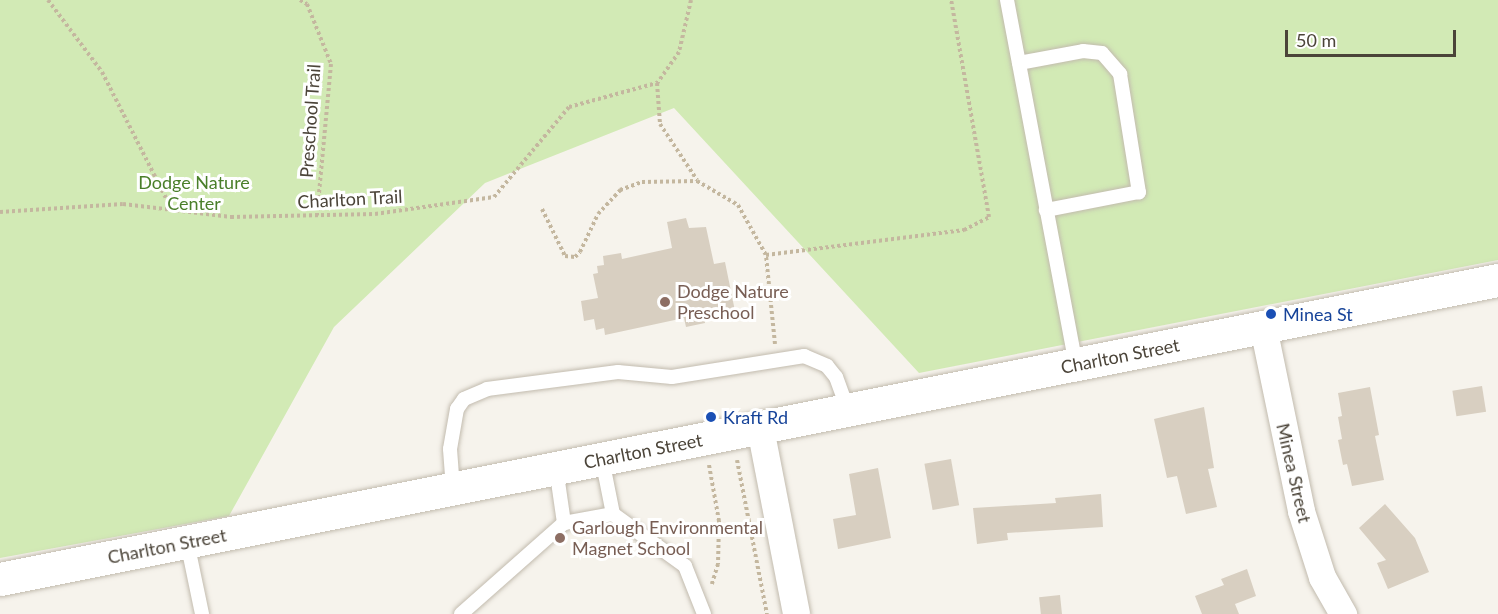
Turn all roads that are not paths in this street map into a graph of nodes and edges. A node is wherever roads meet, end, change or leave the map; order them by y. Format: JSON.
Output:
{"nodes":[{"id":1,"x":1007,"y":0,"type":"edge"},
{"id":2,"x":1019,"y":63,"type":"junction"},
{"id":3,"x":1046,"y":210,"type":"junction"},
{"id":4,"x":1498,"y":280,"type":"edge"},
{"id":5,"x":1263,"y":327,"type":"junction"},
{"id":6,"x":1076,"y":364,"type":"junction"},
{"id":7,"x":848,"y":410,"type":"junction"},
{"id":8,"x":760,"y":428,"type":"junction"},
{"id":9,"x":602,"y":459,"type":"junction"},
{"id":10,"x":556,"y":468,"type":"junction"},
{"id":11,"x":453,"y":489,"type":"junction"},
{"id":12,"x":613,"y":514,"type":"junction"},
{"id":13,"x":564,"y":524,"type":"junction"},
{"id":14,"x":187,"y":542,"type":"junction"},
{"id":15,"x":0,"y":579,"type":"edge"},
{"id":16,"x":704,"y":611,"type":"edge"},
{"id":17,"x":202,"y":614,"type":"edge"},
{"id":18,"x":461,"y":614,"type":"edge"},
{"id":19,"x":796,"y":614,"type":"edge"},
{"id":20,"x":1343,"y":614,"type":"edge"}],
"edges":[{"from":1,"to":2,"type":"lane"},
{"from":2,"to":3,"type":"lane"},
{"from":2,"to":3,"type":"lane"},
{"from":3,"to":6,"type":"lane"},
{"from":4,"to":5,"type":"street","name":"Charlton Street"},
{"from":5,"to":6,"type":"street","name":"Charlton Street"},
{"from":5,"to":20,"type":"street","name":"Minea Street"},
{"from":6,"to":7,"type":"street","name":"Charlton Street"},
{"from":7,"to":8,"type":"street","name":"Charlton Street"},
{"from":7,"to":11,"type":"lane"},
{"from":8,"to":9,"type":"street","name":"Charlton Street"},
{"from":8,"to":19,"type":"street"},
{"from":9,"to":10,"type":"street","name":"Charlton Street"},
{"from":9,"to":12,"type":"lane"},
{"from":10,"to":11,"type":"street","name":"Charlton Street"},
{"from":10,"to":13,"type":"lane"},
{"from":11,"to":14,"type":"street","name":"Charlton Street"},
{"from":12,"to":13,"type":"lane"},
{"from":12,"to":16,"type":"lane"},
{"from":13,"to":18,"type":"lane"},
{"from":14,"to":15,"type":"street","name":"Charlton Street"},
{"from":14,"to":17,"type":"lane"}]}
